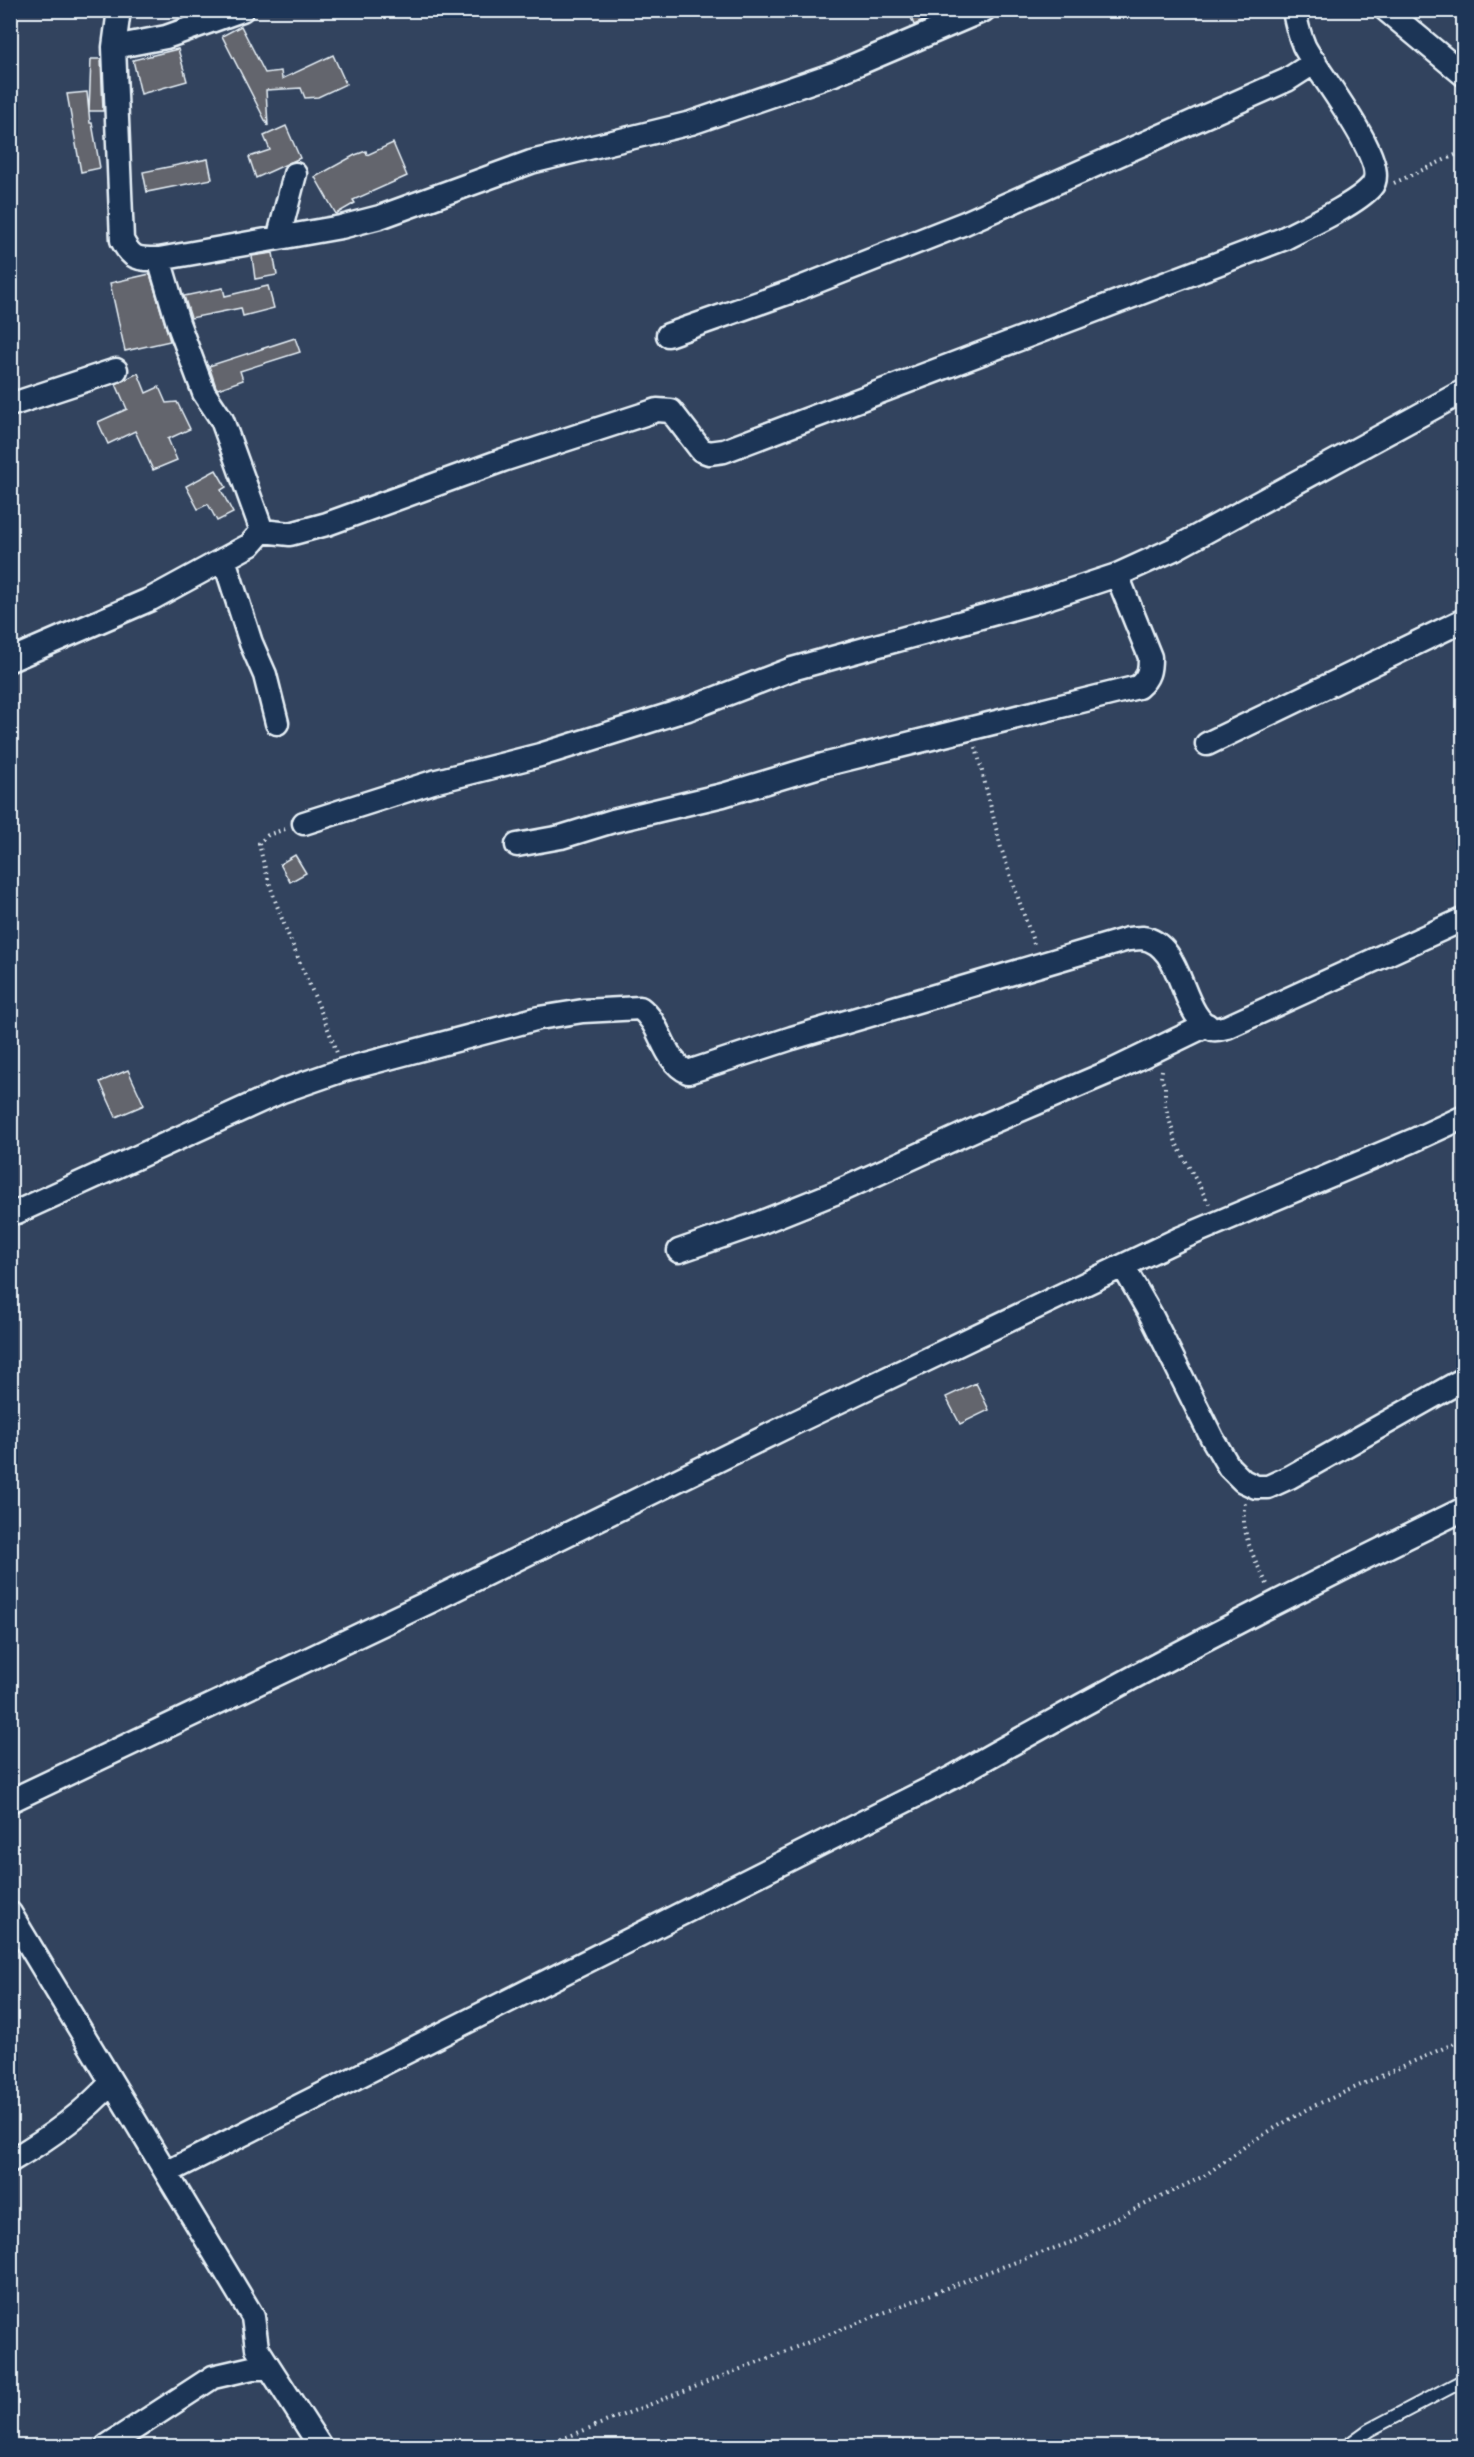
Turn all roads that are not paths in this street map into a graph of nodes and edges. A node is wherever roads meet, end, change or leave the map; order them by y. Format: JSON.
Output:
{"nodes":[{"id":1,"x":119,"y":10,"type":"edge"},
{"id":2,"x":242,"y":10,"type":"edge"},
{"id":3,"x":984,"y":10,"type":"edge"},
{"id":4,"x":1294,"y":10,"type":"edge"},
{"id":5,"x":1386,"y":10,"type":"edge"},
{"id":6,"x":957,"y":16,"type":"edge"},
{"id":7,"x":114,"y":47,"type":"junction"},
{"id":8,"x":1314,"y":62,"type":"junction"},
{"id":9,"x":1464,"y":75,"type":"edge"},
{"id":10,"x":295,"y":174,"type":"dead end"},
{"id":11,"x":279,"y":236,"type":"junction"},
{"id":12,"x":159,"y":259,"type":"junction"},
{"id":13,"x":668,"y":334,"type":"dead end"},
{"id":14,"x":116,"y":370,"type":"dead end"},
{"id":15,"x":1464,"y":391,"type":"edge"},
{"id":16,"x":10,"y":405,"type":"edge"},
{"id":17,"x":262,"y":531,"type":"junction"},
{"id":18,"x":224,"y":559,"type":"junction"},
{"id":19,"x":1117,"y":576,"type":"junction"},
{"id":20,"x":1464,"y":620,"type":"edge"},
{"id":21,"x":10,"y":660,"type":"edge"},
{"id":22,"x":277,"y":723,"type":"dead end"},
{"id":23,"x":1207,"y":744,"type":"dead end"},
{"id":24,"x":304,"y":823,"type":"road end"},
{"id":25,"x":517,"y":845,"type":"dead end"},
{"id":26,"x":1464,"y":919,"type":"edge"},
{"id":27,"x":1207,"y":1025,"type":"junction"},
{"id":28,"x":1464,"y":1117,"type":"edge"},
{"id":29,"x":10,"y":1213,"type":"edge"},
{"id":30,"x":679,"y":1251,"type":"dead end"},
{"id":31,"x":1123,"y":1266,"type":"junction"},
{"id":32,"x":1464,"y":1379,"type":"edge"},
{"id":33,"x":1464,"y":1509,"type":"edge"},
{"id":34,"x":10,"y":1801,"type":"edge"},
{"id":35,"x":10,"y":1913,"type":"edge"},
{"id":36,"x":111,"y":2083,"type":"junction"},
{"id":37,"x":10,"y":2161,"type":"edge"},
{"id":38,"x":168,"y":2172,"type":"junction"},
{"id":39,"x":269,"y":2368,"type":"junction"},
{"id":40,"x":1464,"y":2380,"type":"edge"},
{"id":41,"x":107,"y":2446,"type":"edge"},
{"id":42,"x":320,"y":2446,"type":"edge"},
{"id":43,"x":1347,"y":2446,"type":"edge"}],
"edges":[{"from":1,"to":7,"type":"street"},
{"from":2,"to":7,"type":"street"},
{"from":3,"to":6,"type":"street"},
{"from":4,"to":8,"type":"street"},
{"from":5,"to":9,"type":"street"},
{"from":6,"to":11,"type":"street"},
{"from":7,"to":12,"type":"street"},
{"from":8,"to":13,"type":"street"},
{"from":8,"to":17,"type":"street"},
{"from":10,"to":11,"type":"street"},
{"from":11,"to":12,"type":"street"},
{"from":12,"to":17,"type":"street"},
{"from":14,"to":16,"type":"street"},
{"from":15,"to":19,"type":"street"},
{"from":17,"to":18,"type":"street"},
{"from":18,"to":21,"type":"street"},
{"from":18,"to":22,"type":"street"},
{"from":19,"to":24,"type":"street"},
{"from":19,"to":25,"type":"street"},
{"from":20,"to":23,"type":"street"},
{"from":26,"to":27,"type":"street"},
{"from":27,"to":29,"type":"street"},
{"from":27,"to":30,"type":"street"},
{"from":28,"to":31,"type":"street"},
{"from":31,"to":32,"type":"street"},
{"from":31,"to":34,"type":"street"},
{"from":33,"to":38,"type":"street"},
{"from":35,"to":36,"type":"street"},
{"from":36,"to":37,"type":"street"},
{"from":36,"to":38,"type":"street"},
{"from":38,"to":39,"type":"street"},
{"from":39,"to":41,"type":"street"},
{"from":39,"to":42,"type":"street"},
{"from":40,"to":43,"type":"lane"}]}
